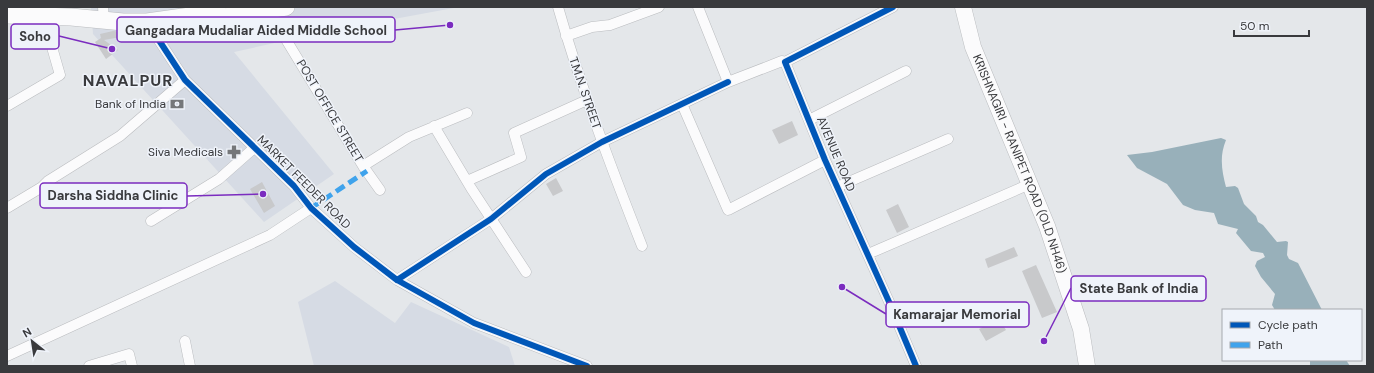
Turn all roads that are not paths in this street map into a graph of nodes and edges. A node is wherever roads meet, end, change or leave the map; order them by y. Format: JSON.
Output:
{"nodes":[{"id":1,"x":286,"y":7,"type":"edge"},
{"id":2,"x":558,"y":7,"type":"edge"},
{"id":3,"x":659,"y":7,"type":"edge"},
{"id":4,"x":698,"y":7,"type":"edge"},
{"id":5,"x":893,"y":7,"type":"edge"},
{"id":6,"x":963,"y":7,"type":"edge"},
{"id":7,"x":214,"y":9,"type":"edge"},
{"id":8,"x":268,"y":10,"type":"junction"},
{"id":9,"x":103,"y":14,"type":"edge"},
{"id":10,"x":7,"y":15,"type":"edge"},
{"id":11,"x":43,"y":16,"type":"junction"},
{"id":12,"x":147,"y":22,"type":"junction"},
{"id":13,"x":566,"y":36,"type":"junction"},
{"id":14,"x":785,"y":62,"type":"junction"},
{"id":15,"x":906,"y":71,"type":"dead end"},
{"id":16,"x":185,"y":80,"type":"junction"},
{"id":17,"x":728,"y":82,"type":"junction"},
{"id":18,"x":587,"y":100,"type":"junction"},
{"id":19,"x":682,"y":104,"type":"junction"},
{"id":20,"x":7,"y":106,"type":"edge"},
{"id":21,"x":467,"y":113,"type":"dead end"},
{"id":22,"x":809,"y":120,"type":"junction"},
{"id":23,"x":434,"y":126,"type":"junction"},
{"id":24,"x":948,"y":139,"type":"dead end"},
{"id":25,"x":602,"y":142,"type":"junction"},
{"id":26,"x":254,"y":148,"type":"junction"},
{"id":27,"x":825,"y":160,"type":"junction"},
{"id":28,"x":363,"y":166,"type":"junction"},
{"id":29,"x":466,"y":181,"type":"junction"},
{"id":30,"x":1030,"y":184,"type":"junction"},
{"id":31,"x":837,"y":187,"type":"junction"},
{"id":32,"x":380,"y":190,"type":"dead end"},
{"id":33,"x":7,"y":208,"type":"edge"},
{"id":34,"x":311,"y":208,"type":"junction"},
{"id":35,"x":491,"y":219,"type":"junction"},
{"id":36,"x":151,"y":221,"type":"dead end"},
{"id":37,"x":642,"y":246,"type":"dead end"},
{"id":38,"x":868,"y":254,"type":"junction"},
{"id":39,"x":526,"y":272,"type":"dead end"},
{"id":40,"x":397,"y":280,"type":"junction"},
{"id":41,"x":185,"y":342,"type":"dead end"},
{"id":42,"x":7,"y":356,"type":"edge"},
{"id":43,"x":1085,"y":363,"type":"edge"},
{"id":44,"x":89,"y":366,"type":"edge"},
{"id":45,"x":132,"y":366,"type":"edge"},
{"id":46,"x":190,"y":366,"type":"edge"},
{"id":47,"x":587,"y":366,"type":"edge"},
{"id":48,"x":916,"y":366,"type":"edge"}],
"edges":[{"from":1,"to":8,"type":"highway"},
{"from":2,"to":13,"type":"street","name":"T.M.N. STREET"},
{"from":3,"to":13,"type":"street"},
{"from":4,"to":17,"type":"street"},
{"from":5,"to":14,"type":"street"},
{"from":6,"to":30,"type":"main road","name":"KRISHNAGIRI - RANIPET ROAD (OLD NH46)"},
{"from":7,"to":8,"type":"highway"},
{"from":7,"to":12,"type":"highway"},
{"from":8,"to":28,"type":"street","name":"POST OFFICE STREET"},
{"from":9,"to":11,"type":"highway"},
{"from":9,"to":12,"type":"highway"},
{"from":10,"to":11,"type":"highway"},
{"from":11,"to":20,"type":"street"},
{"from":12,"to":16,"type":"street","name":"MARKET FEEDER ROAD"},
{"from":13,"to":18,"type":"street","name":"T.M.N. STREET"},
{"from":14,"to":17,"type":"street"},
{"from":14,"to":22,"type":"street","name":"AVENUE ROAD"},
{"from":15,"to":22,"type":"street"},
{"from":16,"to":26,"type":"street","name":"MARKET FEEDER ROAD"},
{"from":16,"to":33,"type":"street"},
{"from":17,"to":19,"type":"street"},
{"from":18,"to":25,"type":"street","name":"T.M.N. STREET"},
{"from":18,"to":29,"type":"street"},
{"from":19,"to":25,"type":"street"},
{"from":19,"to":27,"type":"street"},
{"from":21,"to":23,"type":"street"},
{"from":22,"to":27,"type":"street","name":"AVENUE ROAD"},
{"from":23,"to":28,"type":"street"},
{"from":23,"to":29,"type":"street"},
{"from":24,"to":31,"type":"street"},
{"from":25,"to":35,"type":"street"},
{"from":25,"to":37,"type":"street","name":"T.M.N. STREET"},
{"from":26,"to":34,"type":"street","name":"MARKET FEEDER ROAD"},
{"from":26,"to":36,"type":"street"},
{"from":27,"to":31,"type":"street","name":"AVENUE ROAD"},
{"from":28,"to":32,"type":"street","name":"POST OFFICE STREET"},
{"from":29,"to":35,"type":"street"},
{"from":30,"to":38,"type":"street"},
{"from":30,"to":43,"type":"main road","name":"KRISHNAGIRI - RANIPET ROAD (OLD NH46)"},
{"from":31,"to":38,"type":"street","name":"AVENUE ROAD"},
{"from":34,"to":40,"type":"street","name":"MARKET FEEDER ROAD"},
{"from":34,"to":42,"type":"street"},
{"from":35,"to":39,"type":"street"},
{"from":35,"to":40,"type":"street"},
{"from":38,"to":48,"type":"street","name":"AVENUE ROAD"},
{"from":40,"to":47,"type":"street","name":"MARKET FEEDER ROAD"},
{"from":41,"to":46,"type":"street"},
{"from":44,"to":45,"type":"street"}]}
